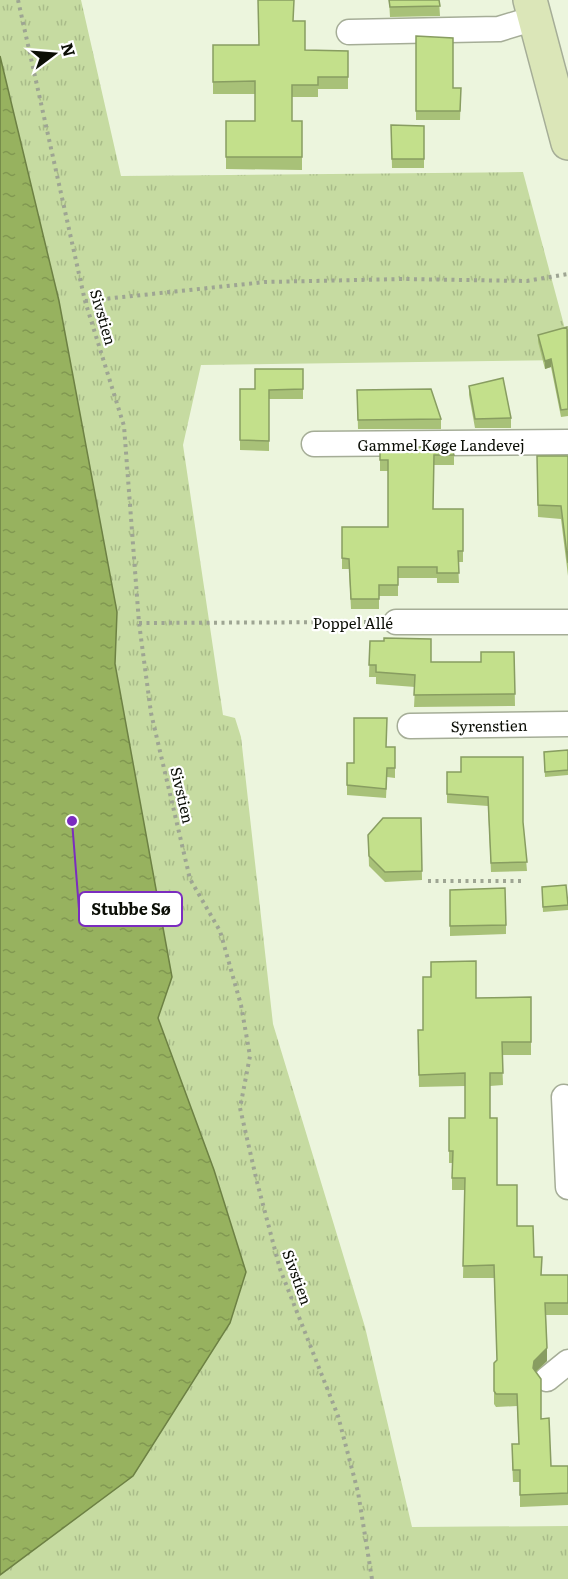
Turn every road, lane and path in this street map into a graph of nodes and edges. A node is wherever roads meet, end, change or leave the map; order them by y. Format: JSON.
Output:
{"nodes":[{"id":1,"x":18,"y":0,"type":"edge"},
{"id":2,"x":532,"y":9,"type":"edge"},
{"id":3,"x":349,"y":32,"type":"dead end"},
{"id":4,"x":568,"y":144,"type":"edge"},
{"id":5,"x":568,"y":274,"type":"edge"},
{"id":6,"x":85,"y":301,"type":"junction"},
{"id":7,"x":568,"y":442,"type":"edge"},
{"id":8,"x":314,"y":444,"type":"dead end"},
{"id":9,"x":396,"y":622,"type":"joint"},
{"id":10,"x":568,"y":622,"type":"edge"},
{"id":11,"x":139,"y":623,"type":"junction"},
{"id":12,"x":568,"y":724,"type":"edge"},
{"id":13,"x":410,"y":726,"type":"dead end"},
{"id":14,"x":428,"y":881,"type":"dead end"},
{"id":15,"x":524,"y":881,"type":"dead end"},
{"id":16,"x":564,"y":1097,"type":"dead end"},
{"id":17,"x":568,"y":1187,"type":"edge"},
{"id":18,"x":568,"y":1362,"type":"edge"},
{"id":19,"x":547,"y":1378,"type":"dead end"},
{"id":20,"x":372,"y":1579,"type":"edge"}],
"edges":[{"from":1,"to":6,"type":"path","name":"Sivstien"},
{"from":2,"to":3,"type":"street"},
{"from":2,"to":4,"type":"main road"},
{"from":5,"to":6,"type":"path"},
{"from":6,"to":11,"type":"path","name":"Sivstien"},
{"from":7,"to":8,"type":"street","name":"Gammel Køge Landevej"},
{"from":9,"to":10,"type":"street","name":"Poppel Allé"},
{"from":9,"to":11,"type":"path","name":"Poppel Allé"},
{"from":11,"to":20,"type":"path","name":"Sivstien"},
{"from":12,"to":13,"type":"street","name":"Syrenstien"},
{"from":14,"to":15,"type":"path"},
{"from":16,"to":17,"type":"street"},
{"from":18,"to":19,"type":"street"}]}
